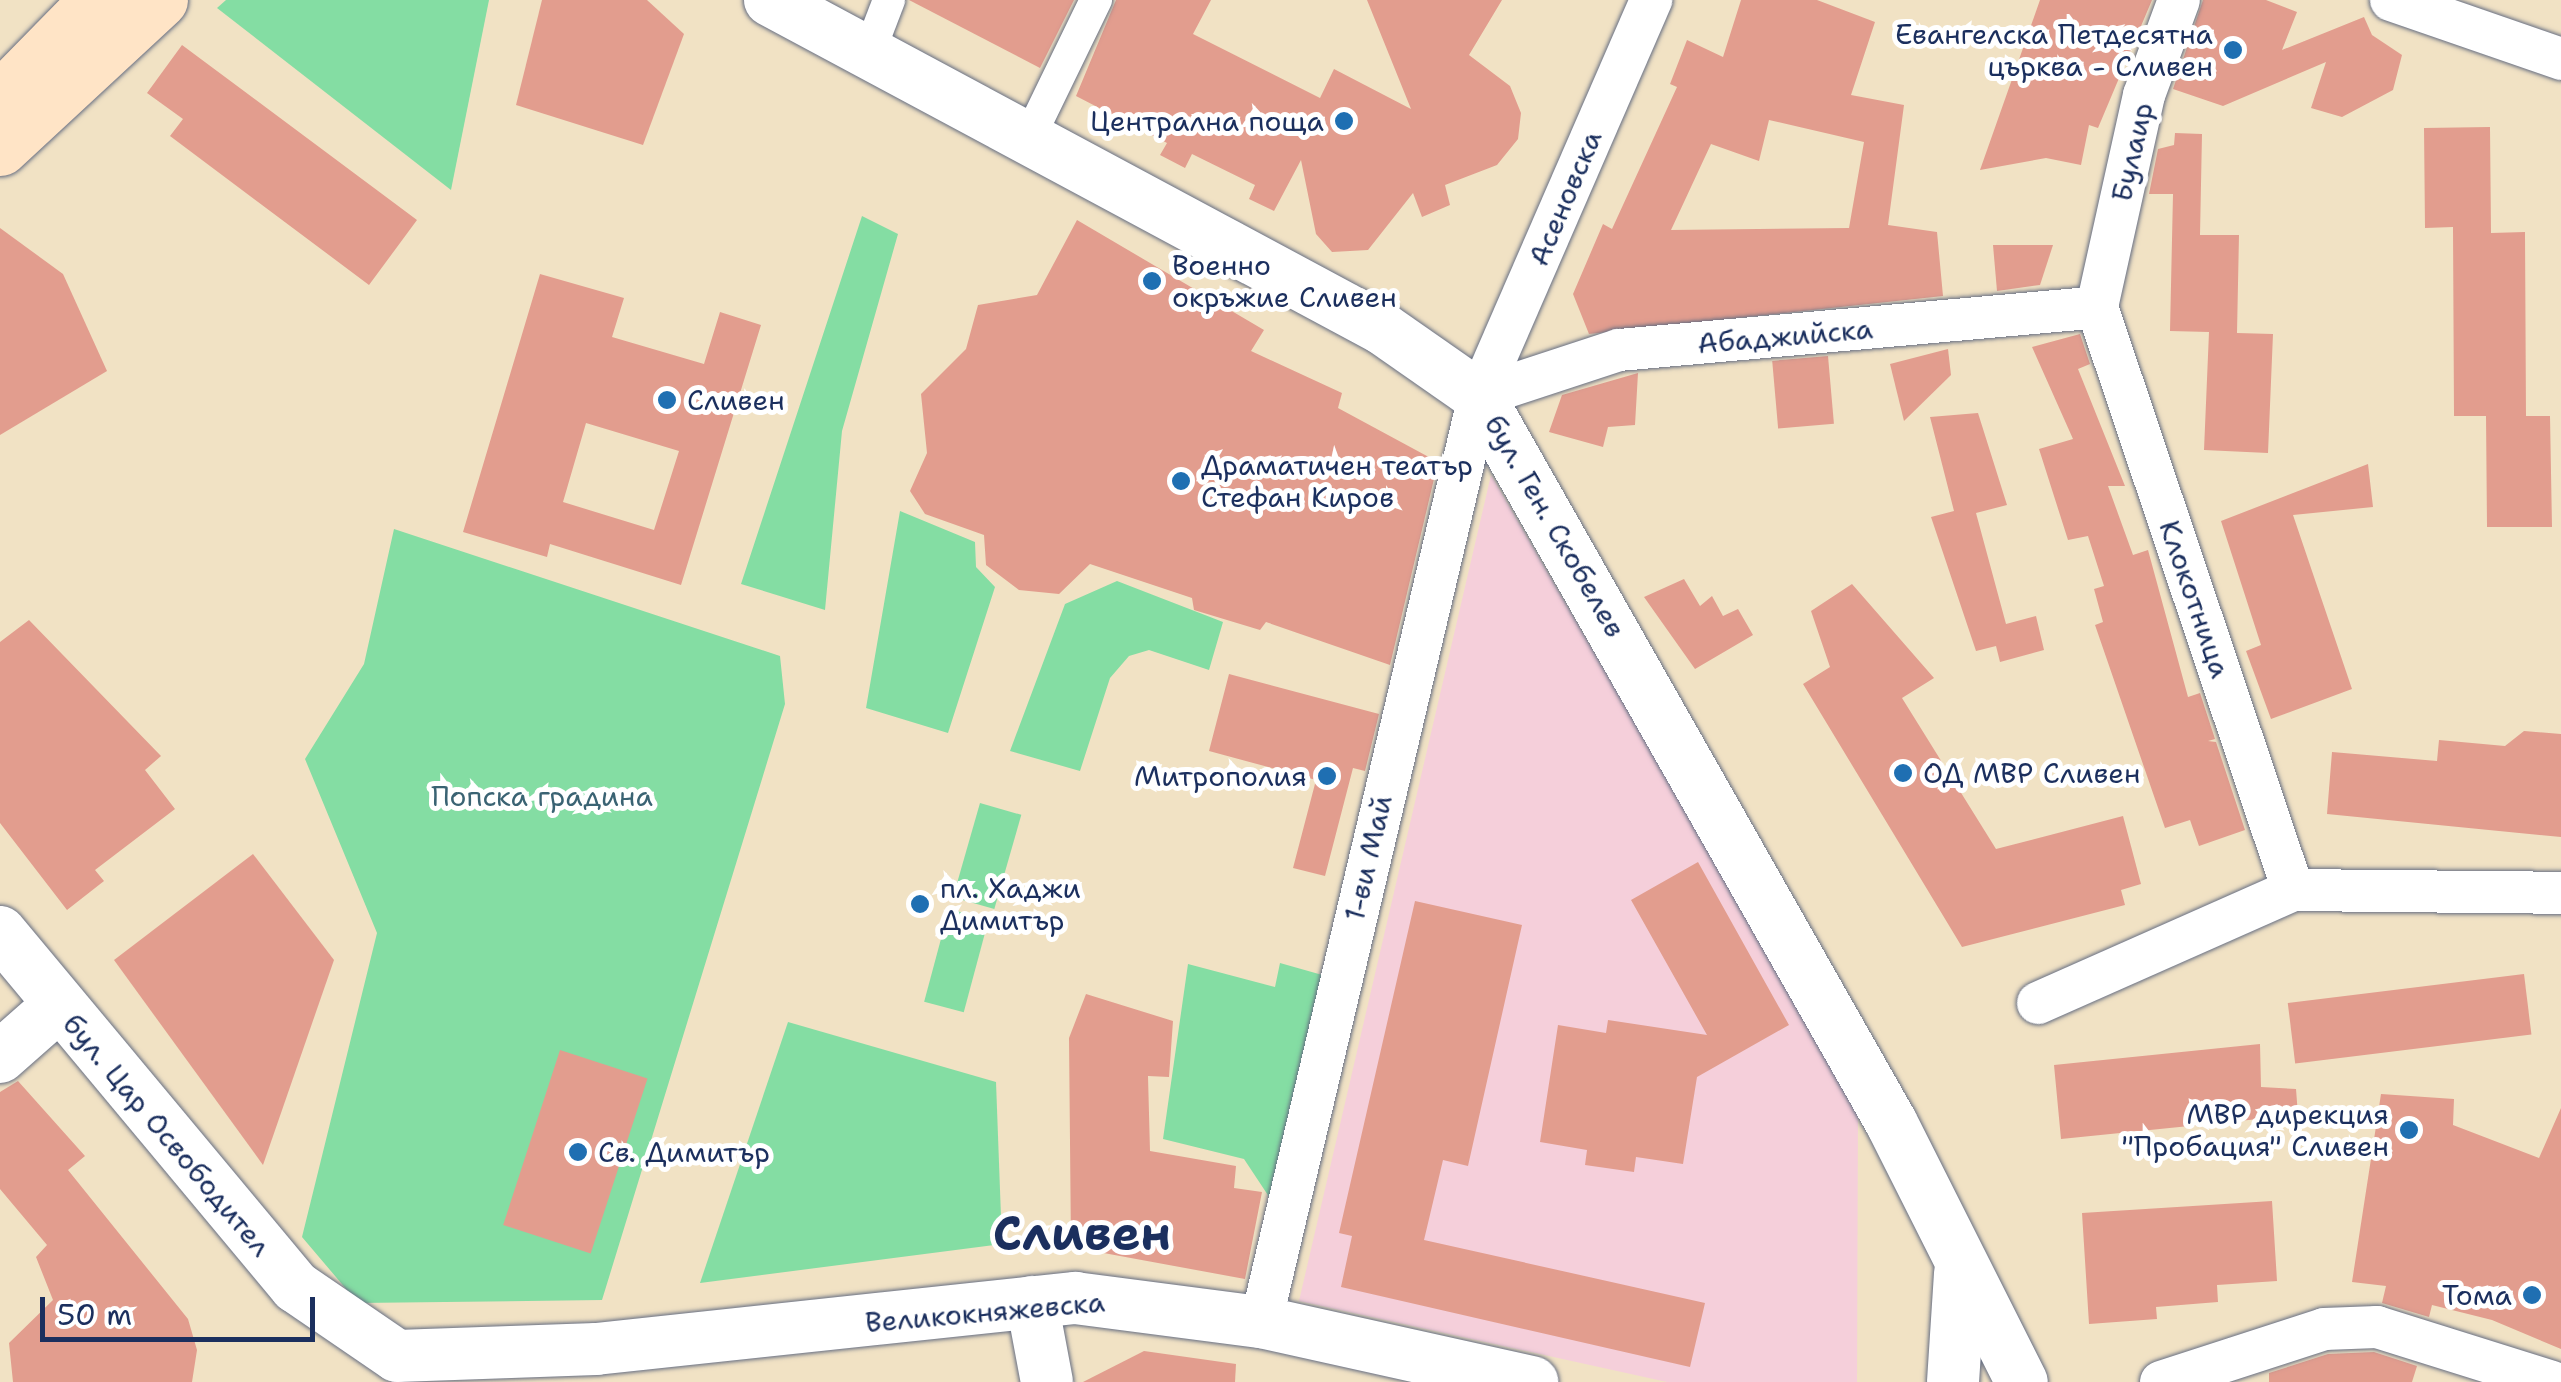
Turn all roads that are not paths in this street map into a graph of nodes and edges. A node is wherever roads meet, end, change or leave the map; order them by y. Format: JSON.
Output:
{"nodes":[{"id":1,"x":96,"y":0,"type":"edge"},
{"id":2,"x":160,"y":0,"type":"edge"},
{"id":3,"x":770,"y":0,"type":"edge"},
{"id":4,"x":889,"y":0,"type":"edge"},
{"id":5,"x":1096,"y":0,"type":"edge"},
{"id":6,"x":1651,"y":0,"type":"edge"},
{"id":7,"x":2179,"y":0,"type":"edge"},
{"id":8,"x":2391,"y":0,"type":"edge"},
{"id":9,"x":868,"y":55,"type":"junction"},
{"id":10,"x":2558,"y":56,"type":"edge"},
{"id":11,"x":0,"y":98,"type":"edge"},
{"id":12,"x":1027,"y":142,"type":"junction"},
{"id":13,"x":0,"y":148,"type":"edge"},
{"id":14,"x":2098,"y":308,"type":"junction"},
{"id":15,"x":1479,"y":396,"type":"junction"},
{"id":16,"x":2293,"y":890,"type":"junction"},
{"id":17,"x":2561,"y":893,"type":"edge"},
{"id":18,"x":0,"y":932,"type":"edge"},
{"id":19,"x":2038,"y":1003,"type":"dead end"},
{"id":20,"x":58,"y":1005,"type":"junction"},
{"id":21,"x":0,"y":1057,"type":"edge"},
{"id":22,"x":1960,"y":1266,"type":"junction"},
{"id":23,"x":1032,"y":1302,"type":"junction"},
{"id":24,"x":1262,"y":1322,"type":"junction"},
{"id":25,"x":405,"y":1366,"type":"edge"},
{"id":26,"x":1047,"y":1382,"type":"edge"},
{"id":27,"x":1532,"y":1382,"type":"edge"},
{"id":28,"x":1953,"y":1382,"type":"edge"},
{"id":29,"x":2022,"y":1382,"type":"edge"},
{"id":30,"x":2161,"y":1382,"type":"edge"},
{"id":31,"x":2552,"y":1382,"type":"edge"}],
"edges":[{"from":1,"to":11,"type":"main road"},
{"from":2,"to":13,"type":"main road"},
{"from":3,"to":9,"type":"street","name":"бул. Ген. Скобелев"},
{"from":4,"to":9,"type":"street"},
{"from":5,"to":12,"type":"street"},
{"from":6,"to":15,"type":"street","name":"Асеновска"},
{"from":7,"to":14,"type":"street","name":"Булаир"},
{"from":8,"to":10,"type":"street"},
{"from":9,"to":12,"type":"street","name":"бул. Ген. Скобелев"},
{"from":12,"to":15,"type":"street","name":"бул. Ген. Скобелев"},
{"from":14,"to":15,"type":"street","name":"Абаджийска"},
{"from":14,"to":16,"type":"street","name":"Клокотница"},
{"from":15,"to":22,"type":"street","name":"бул. Ген. Скобелев"},
{"from":15,"to":24,"type":"street","name":"1-ви Май"},
{"from":16,"to":17,"type":"street"},
{"from":16,"to":19,"type":"street"},
{"from":18,"to":20,"type":"street","name":"бул. Цар Освободител"},
{"from":20,"to":21,"type":"street"},
{"from":20,"to":25,"type":"street","name":"бул. Цар Освободител"},
{"from":22,"to":28,"type":"street"},
{"from":22,"to":29,"type":"street","name":"бул. Ген. Скобелев"},
{"from":23,"to":24,"type":"street","name":"Великокняжевска"},
{"from":23,"to":25,"type":"street","name":"Великокняжевска"},
{"from":23,"to":26,"type":"street"},
{"from":24,"to":27,"type":"street","name":"Великокняжевска"},
{"from":30,"to":31,"type":"street"}]}
